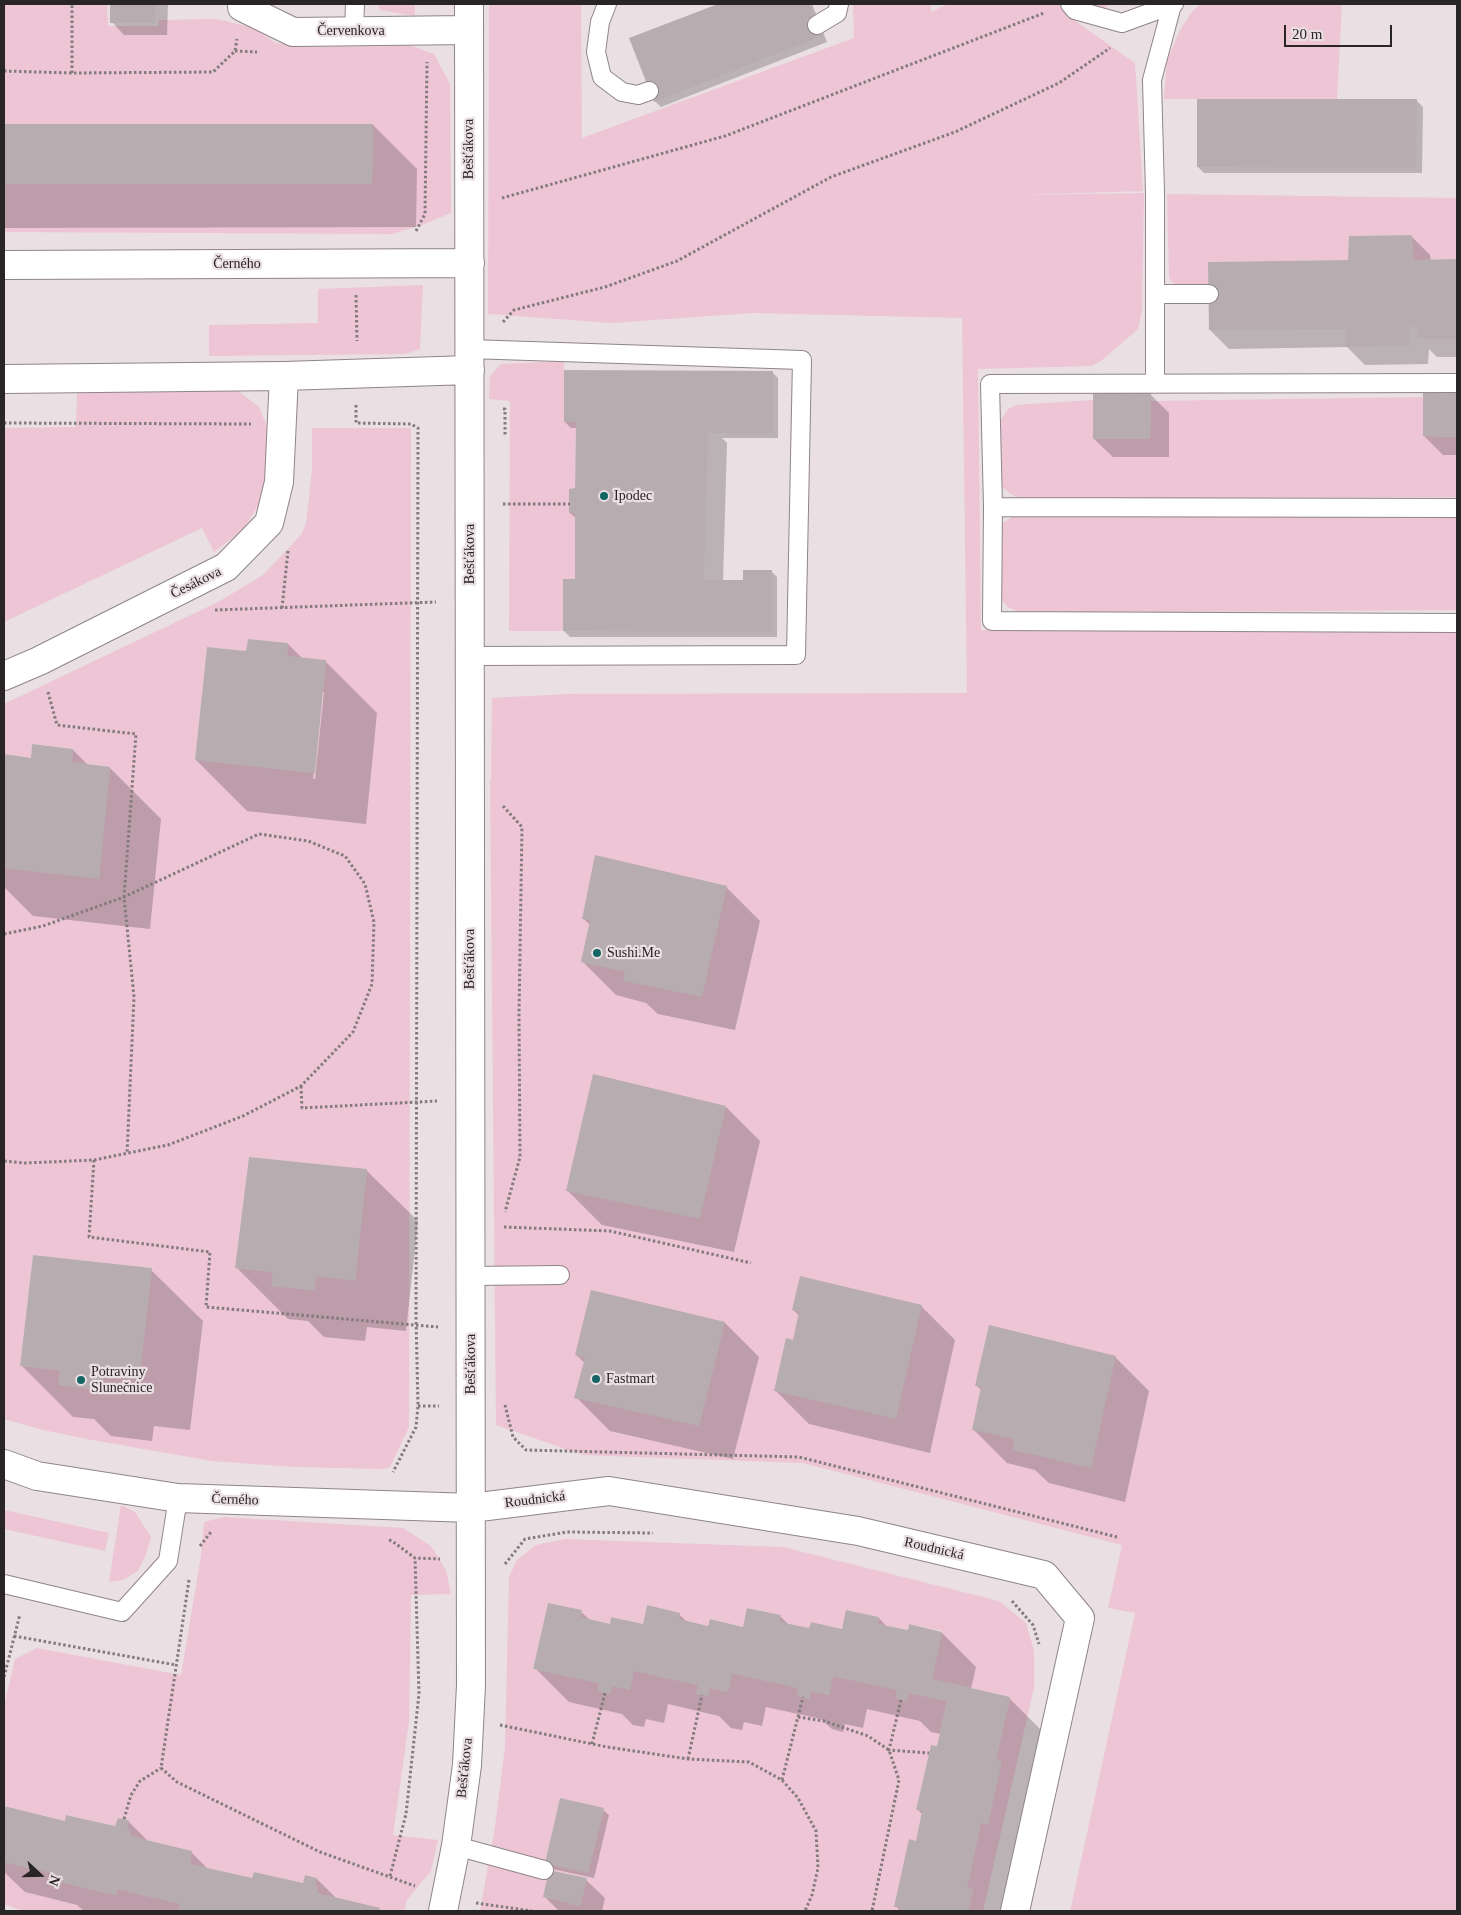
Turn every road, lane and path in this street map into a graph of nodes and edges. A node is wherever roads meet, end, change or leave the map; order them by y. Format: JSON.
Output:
{"nodes":[{"id":1,"x":72,"y":4,"type":"edge"},
{"id":2,"x":354,"y":4,"type":"edge"},
{"id":3,"x":607,"y":4,"type":"edge"},
{"id":4,"x":839,"y":4,"type":"edge"},
{"id":5,"x":1070,"y":4,"type":"edge"},
{"id":6,"x":1173,"y":4,"type":"edge"},
{"id":7,"x":242,"y":5,"type":"edge"},
{"id":8,"x":1046,"y":12,"type":"dead end"},
{"id":9,"x":469,"y":17,"type":"edge"},
{"id":10,"x":817,"y":25,"type":"dead end"},
{"id":11,"x":354,"y":31,"type":"junction"},
{"id":12,"x":427,"y":32,"type":"junction"},
{"id":13,"x":1116,"y":44,"type":"dead end"},
{"id":14,"x":4,"y":71,"type":"edge"},
{"id":15,"x":72,"y":73,"type":"junction"},
{"id":16,"x":649,"y":91,"type":"dead end"},
{"id":17,"x":470,"y":208,"type":"junction"},
{"id":18,"x":409,"y":234,"type":"dead end"},
{"id":19,"x":356,"y":263,"type":"junction"},
{"id":20,"x":470,"y":264,"type":"junction"},
{"id":21,"x":4,"y":265,"type":"edge"},
{"id":22,"x":1156,"y":294,"type":"junction"},
{"id":23,"x":1209,"y":294,"type":"dead end"},
{"id":24,"x":472,"y":356,"type":"junction"},
{"id":25,"x":357,"y":373,"type":"junction"},
{"id":26,"x":284,"y":376,"type":"junction"},
{"id":27,"x":4,"y":379,"type":"edge"},
{"id":28,"x":1457,"y":383,"type":"edge"},
{"id":29,"x":1155,"y":384,"type":"junction"},
{"id":30,"x":470,"y":407,"type":"junction"},
{"id":31,"x":4,"y":423,"type":"edge"},
{"id":32,"x":282,"y":424,"type":"junction"},
{"id":33,"x":505,"y":438,"type":"dead end"},
{"id":34,"x":503,"y":495,"type":"dead end"},
{"id":35,"x":570,"y":504,"type":"dead end"},
{"id":36,"x":993,"y":507,"type":"junction"},
{"id":37,"x":1457,"y":508,"type":"edge"},
{"id":38,"x":470,"y":601,"type":"junction"},
{"id":39,"x":416,"y":603,"type":"junction"},
{"id":40,"x":214,"y":610,"type":"dead end"},
{"id":41,"x":1457,"y":623,"type":"edge"},
{"id":42,"x":470,"y":656,"type":"junction"},
{"id":43,"x":39,"y":661,"type":"junction"},
{"id":44,"x":4,"y":676,"type":"edge"},
{"id":45,"x":503,"y":798,"type":"dead end"},
{"id":46,"x":124,"y":897,"type":"junction"},
{"id":47,"x":4,"y":934,"type":"edge"},
{"id":48,"x":300,"y":1086,"type":"junction"},
{"id":49,"x":471,"y":1100,"type":"junction"},
{"id":50,"x":416,"y":1102,"type":"junction"},
{"id":51,"x":127,"y":1154,"type":"junction"},
{"id":52,"x":4,"y":1160,"type":"edge"},
{"id":53,"x":94,"y":1160,"type":"junction"},
{"id":54,"x":751,"y":1264,"type":"dead end"},
{"id":55,"x":560,"y":1275,"type":"dead end"},
{"id":56,"x":471,"y":1276,"type":"junction"},
{"id":57,"x":417,"y":1326,"type":"junction"},
{"id":58,"x":471,"y":1330,"type":"junction"},
{"id":59,"x":505,"y":1396,"type":"dead end"},
{"id":60,"x":418,"y":1406,"type":"junction"},
{"id":61,"x":447,"y":1406,"type":"dead end"},
{"id":62,"x":4,"y":1464,"type":"edge"},
{"id":63,"x":178,"y":1498,"type":"junction"},
{"id":64,"x":391,"y":1506,"type":"junction"},
{"id":65,"x":471,"y":1508,"type":"junction"},
{"id":66,"x":219,"y":1532,"type":"dead end"},
{"id":67,"x":657,"y":1534,"type":"dead end"},
{"id":68,"x":1117,"y":1537,"type":"dead end"},
{"id":69,"x":383,"y":1540,"type":"dead end"},
{"id":70,"x":392,"y":1540,"type":"junction"},
{"id":71,"x":198,"y":1548,"type":"dead end"},
{"id":72,"x":415,"y":1558,"type":"junction"},
{"id":73,"x":471,"y":1561,"type":"junction"},
{"id":74,"x":505,"y":1563,"type":"junction"},
{"id":75,"x":504,"y":1570,"type":"dead end"},
{"id":76,"x":190,"y":1574,"type":"dead end"},
{"id":77,"x":4,"y":1584,"type":"edge"},
{"id":78,"x":25,"y":1590,"type":"junction"},
{"id":79,"x":1008,"y":1597,"type":"dead end"},
{"id":80,"x":14,"y":1636,"type":"junction"},
{"id":81,"x":1042,"y":1651,"type":"dead end"},
{"id":82,"x":176,"y":1665,"type":"junction"},
{"id":83,"x":4,"y":1677,"type":"edge"},
{"id":84,"x":605,"y":1693,"type":"dead end"},
{"id":85,"x":702,"y":1695,"type":"dead end"},
{"id":86,"x":803,"y":1697,"type":"dead end"},
{"id":87,"x":901,"y":1700,"type":"dead end"},
{"id":88,"x":500,"y":1716,"type":"dead end"},
{"id":89,"x":798,"y":1717,"type":"junction"},
{"id":90,"x":592,"y":1744,"type":"junction"},
{"id":91,"x":889,"y":1750,"type":"junction"},
{"id":92,"x":929,"y":1753,"type":"dead end"},
{"id":93,"x":688,"y":1759,"type":"junction"},
{"id":94,"x":161,"y":1768,"type":"junction"},
{"id":95,"x":782,"y":1780,"type":"junction"},
{"id":96,"x":124,"y":1819,"type":"dead end"},
{"id":97,"x":456,"y":1846,"type":"junction"},
{"id":98,"x":544,"y":1870,"type":"dead end"},
{"id":99,"x":390,"y":1876,"type":"junction"},
{"id":100,"x":444,"y":1904,"type":"edge"},
{"id":101,"x":532,"y":1911,"type":"edge"},
{"id":102,"x":805,"y":1911,"type":"edge"},
{"id":103,"x":872,"y":1911,"type":"edge"},
{"id":104,"x":1015,"y":1911,"type":"edge"}],
"edges":[{"from":1,"to":15,"type":"path"},
{"from":2,"to":11,"type":"lane"},
{"from":3,"to":16,"type":"lane"},
{"from":4,"to":10,"type":"lane"},
{"from":5,"to":6,"type":"lane"},
{"from":6,"to":22,"type":"lane"},
{"from":7,"to":11,"type":"street","name":"Červenkova"},
{"from":7,"to":15,"type":"path"},
{"from":8,"to":17,"type":"path"},
{"from":9,"to":12,"type":"street","name":"Červenkova"},
{"from":9,"to":17,"type":"street","name":"Bešťákova"},
{"from":11,"to":12,"type":"street","name":"Červenkova"},
{"from":12,"to":18,"type":"path"},
{"from":13,"to":24,"type":"path"},
{"from":14,"to":15,"type":"path"},
{"from":17,"to":20,"type":"street","name":"Bešťákova"},
{"from":19,"to":20,"type":"street","name":"Černého"},
{"from":19,"to":21,"type":"street","name":"Černého"},
{"from":19,"to":25,"type":"path"},
{"from":20,"to":24,"type":"street","name":"Bešťákova"},
{"from":22,"to":23,"type":"lane"},
{"from":22,"to":29,"type":"lane"},
{"from":24,"to":25,"type":"street"},
{"from":24,"to":30,"type":"street","name":"Bešťákova"},
{"from":24,"to":42,"type":"lane"},
{"from":25,"to":26,"type":"street"},
{"from":25,"to":39,"type":"path"},
{"from":26,"to":27,"type":"street"},
{"from":26,"to":32,"type":"street","name":"Česákova"},
{"from":28,"to":29,"type":"lane"},
{"from":29,"to":36,"type":"lane"},
{"from":30,"to":33,"type":"path"},
{"from":30,"to":38,"type":"street","name":"Bešťákova"},
{"from":31,"to":32,"type":"path"},
{"from":32,"to":43,"type":"street","name":"Česákova"},
{"from":34,"to":35,"type":"path"},
{"from":36,"to":37,"type":"lane"},
{"from":36,"to":41,"type":"lane"},
{"from":38,"to":39,"type":"path"},
{"from":38,"to":42,"type":"street","name":"Bešťákova"},
{"from":39,"to":40,"type":"path"},
{"from":39,"to":50,"type":"path"},
{"from":42,"to":49,"type":"street","name":"Bešťákova"},
{"from":43,"to":44,"type":"street","name":"Česákova"},
{"from":43,"to":46,"type":"path"},
{"from":45,"to":54,"type":"path"},
{"from":46,"to":47,"type":"path"},
{"from":46,"to":48,"type":"path"},
{"from":46,"to":51,"type":"path"},
{"from":48,"to":50,"type":"path"},
{"from":48,"to":51,"type":"path"},
{"from":49,"to":50,"type":"path"},
{"from":49,"to":56,"type":"street","name":"Bešťákova"},
{"from":50,"to":57,"type":"path"},
{"from":51,"to":53,"type":"path"},
{"from":52,"to":53,"type":"path"},
{"from":53,"to":57,"type":"path"},
{"from":55,"to":56,"type":"lane"},
{"from":56,"to":58,"type":"street","name":"Bešťákova"},
{"from":57,"to":58,"type":"path"},
{"from":57,"to":60,"type":"path"},
{"from":58,"to":65,"type":"street","name":"Bešťákova"},
{"from":59,"to":68,"type":"path"},
{"from":60,"to":61,"type":"path"},
{"from":60,"to":64,"type":"path"},
{"from":62,"to":63,"type":"street","name":"Černého"},
{"from":63,"to":64,"type":"street","name":"Černého"},
{"from":63,"to":78,"type":"lane"},
{"from":64,"to":65,"type":"street","name":"Černého"},
{"from":64,"to":70,"type":"path"},
{"from":65,"to":73,"type":"street","name":"Bešťákova"},
{"from":65,"to":104,"type":"street","name":"Roudnická"},
{"from":66,"to":71,"type":"path"},
{"from":67,"to":74,"type":"path"},
{"from":69,"to":70,"type":"path"},
{"from":70,"to":72,"type":"path"},
{"from":72,"to":73,"type":"path"},
{"from":72,"to":99,"type":"path"},
{"from":73,"to":74,"type":"path"},
{"from":73,"to":97,"type":"street","name":"Bešťákova"},
{"from":74,"to":75,"type":"path"},
{"from":76,"to":82,"type":"path"},
{"from":77,"to":78,"type":"lane"},
{"from":78,"to":80,"type":"path"},
{"from":79,"to":81,"type":"path"},
{"from":80,"to":82,"type":"path"},
{"from":80,"to":83,"type":"path"},
{"from":82,"to":94,"type":"path"},
{"from":84,"to":90,"type":"path"},
{"from":85,"to":93,"type":"path"},
{"from":86,"to":89,"type":"path"},
{"from":87,"to":91,"type":"path"},
{"from":88,"to":90,"type":"path"},
{"from":89,"to":91,"type":"path"},
{"from":89,"to":95,"type":"path"},
{"from":90,"to":93,"type":"path"},
{"from":91,"to":92,"type":"path"},
{"from":91,"to":103,"type":"path"},
{"from":93,"to":95,"type":"path"},
{"from":94,"to":96,"type":"path"},
{"from":94,"to":99,"type":"path"},
{"from":95,"to":102,"type":"path"},
{"from":97,"to":98,"type":"lane"},
{"from":97,"to":100,"type":"street","name":"Bešťákova"},
{"from":99,"to":100,"type":"path"},
{"from":100,"to":101,"type":"path"}]}
